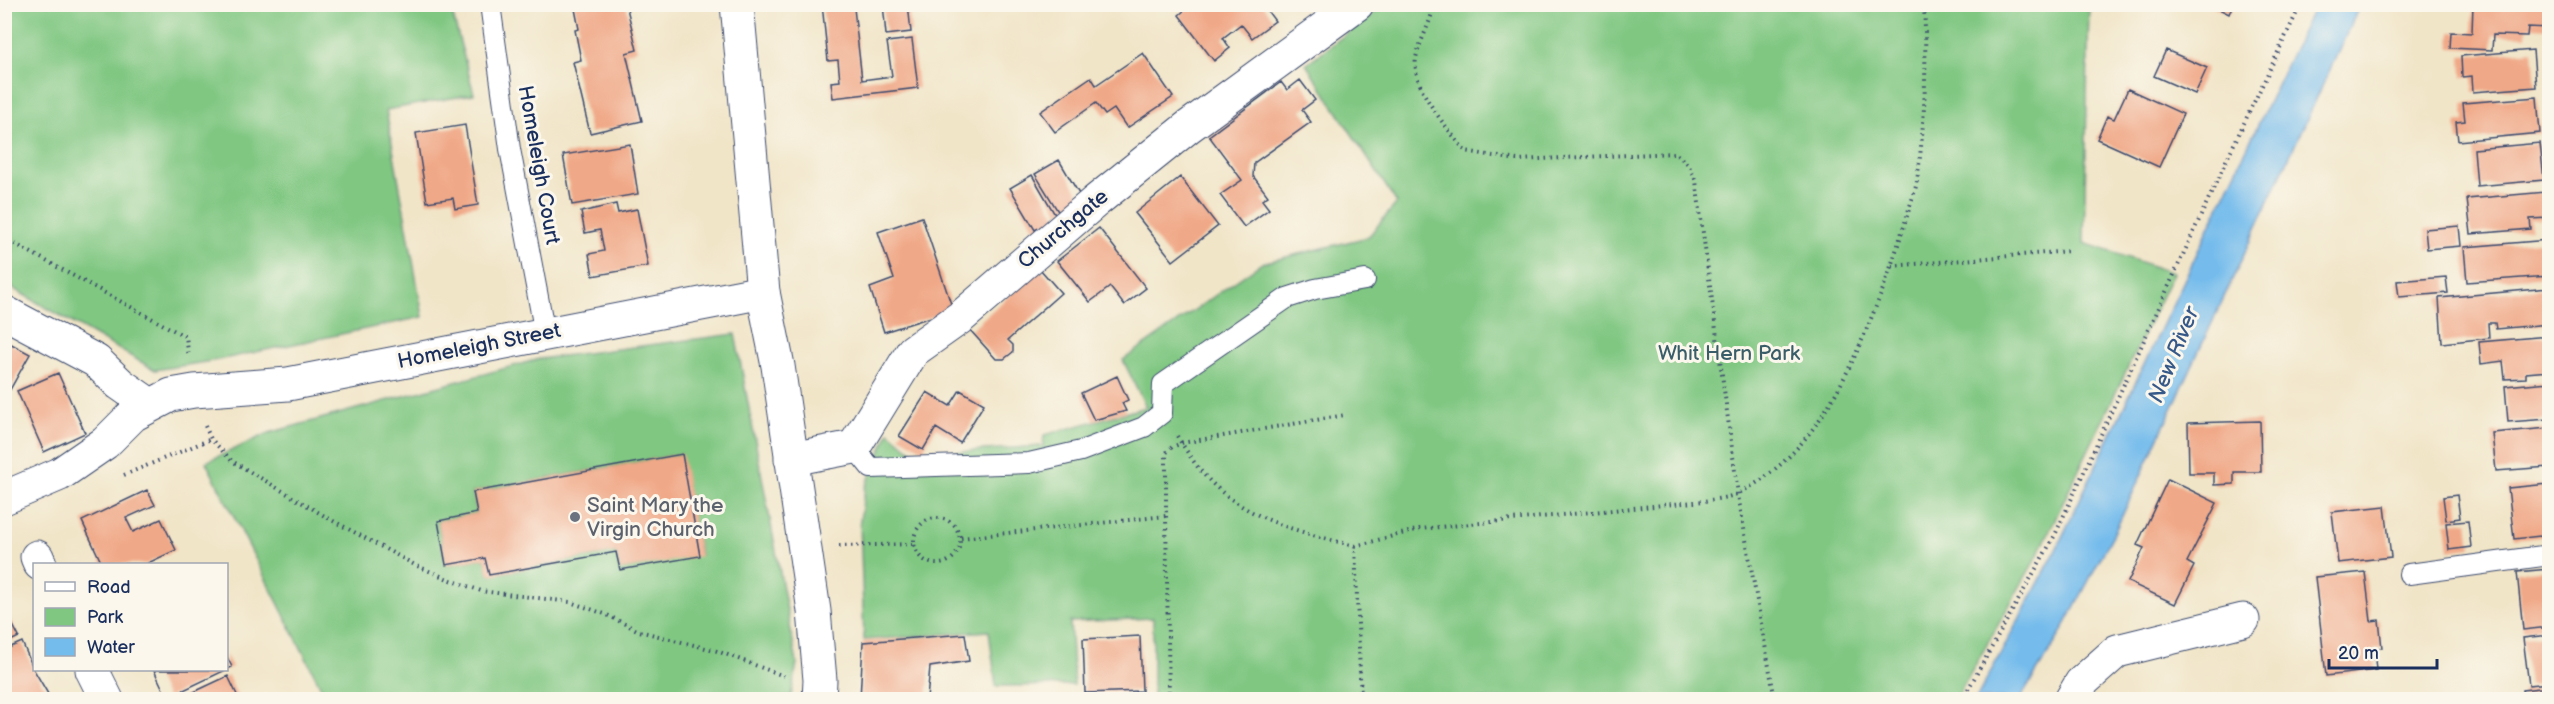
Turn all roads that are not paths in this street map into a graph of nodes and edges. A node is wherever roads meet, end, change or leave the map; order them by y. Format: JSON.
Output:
{"nodes":[{"id":1,"x":490,"y":4,"type":"edge"},
{"id":2,"x":737,"y":4,"type":"edge"},
{"id":3,"x":1357,"y":4,"type":"edge"},
{"id":4,"x":1365,"y":280,"type":"dead end"},
{"id":5,"x":763,"y":291,"type":"junction"},
{"id":6,"x":4,"y":312,"type":"edge"},
{"id":7,"x":545,"y":334,"type":"junction"},
{"id":8,"x":150,"y":405,"type":"junction"},
{"id":9,"x":854,"y":447,"type":"junction"},
{"id":10,"x":791,"y":459,"type":"junction"},
{"id":11,"x":4,"y":498,"type":"edge"},
{"id":12,"x":2550,"y":555,"type":"edge"},
{"id":13,"x":2409,"y":574,"type":"dead end"},
{"id":14,"x":2243,"y":620,"type":"dead end"},
{"id":15,"x":93,"y":671,"type":"edge"},
{"id":16,"x":820,"y":690,"type":"edge"},
{"id":17,"x":107,"y":699,"type":"edge"},
{"id":18,"x":2070,"y":699,"type":"edge"}],
"edges":[{"from":1,"to":7,"type":"lane","name":"Homeleigh Court"},
{"from":2,"to":5,"type":"street"},
{"from":3,"to":9,"type":"street","name":"Churchgate"},
{"from":4,"to":9,"type":"lane"},
{"from":5,"to":7,"type":"street","name":"Homeleigh Street"},
{"from":5,"to":10,"type":"street"},
{"from":6,"to":8,"type":"street"},
{"from":7,"to":8,"type":"street","name":"Homeleigh Street"},
{"from":8,"to":11,"type":"street","name":"Homeleigh Street"},
{"from":9,"to":10,"type":"street"},
{"from":10,"to":16,"type":"street"},
{"from":12,"to":13,"type":"lane"},
{"from":14,"to":18,"type":"street"},
{"from":15,"to":17,"type":"street"}]}
